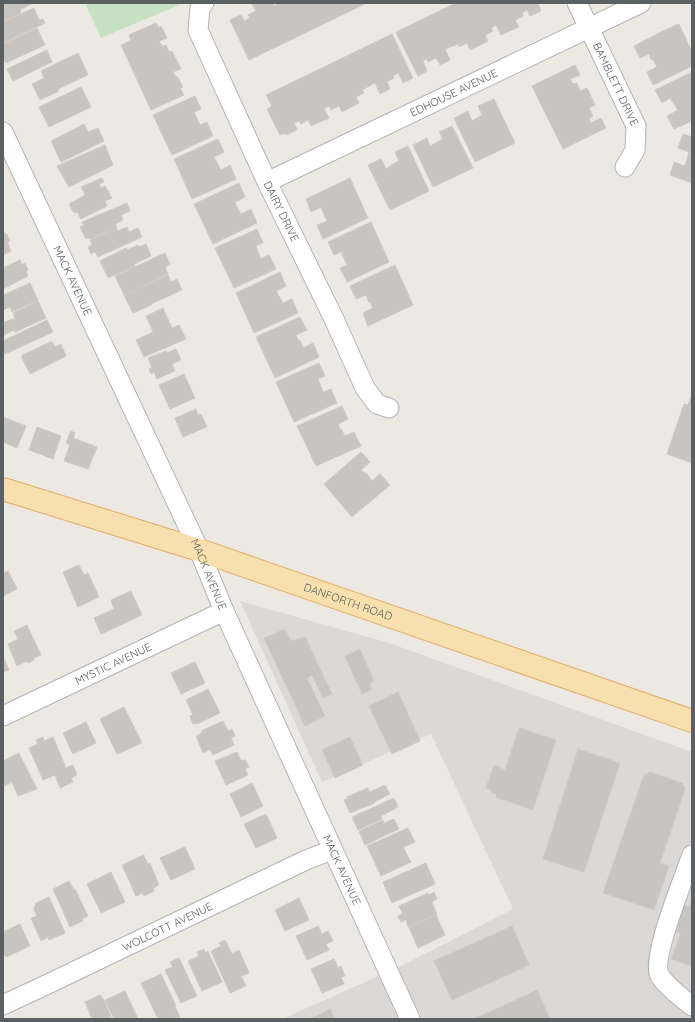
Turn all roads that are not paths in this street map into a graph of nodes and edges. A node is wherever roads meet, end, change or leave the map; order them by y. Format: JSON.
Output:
{"nodes":[{"id":1,"x":204,"y":3,"type":"edge"},
{"id":2,"x":577,"y":3,"type":"edge"},
{"id":3,"x":641,"y":3,"type":"edge"},
{"id":4,"x":590,"y":28,"type":"junction"},
{"id":5,"x":3,"y":132,"type":"edge"},
{"id":6,"x":624,"y":167,"type":"dead end"},
{"id":7,"x":267,"y":182,"type":"junction"},
{"id":8,"x":389,"y":408,"type":"dead end"},
{"id":9,"x":3,"y":489,"type":"edge"},
{"id":10,"x":199,"y":550,"type":"junction"},
{"id":11,"x":224,"y":611,"type":"junction"},
{"id":12,"x":3,"y":716,"type":"edge"},
{"id":13,"x":692,"y":721,"type":"edge"},
{"id":14,"x":332,"y":850,"type":"junction"},
{"id":15,"x":692,"y":855,"type":"edge"},
{"id":16,"x":3,"y":1005,"type":"edge"},
{"id":17,"x":692,"y":1006,"type":"edge"},
{"id":18,"x":410,"y":1019,"type":"edge"}],
"edges":[{"from":1,"to":7,"type":"street","name":"DAIRY DRIVE"},
{"from":2,"to":4,"type":"street","name":"BAMBLETT DRIVE"},
{"from":3,"to":4,"type":"street","name":"EDHOUSE AVENUE"},
{"from":4,"to":6,"type":"street","name":"BAMBLETT DRIVE"},
{"from":4,"to":7,"type":"street","name":"EDHOUSE AVENUE"},
{"from":5,"to":10,"type":"street","name":"MACK AVENUE"},
{"from":7,"to":8,"type":"street","name":"DAIRY DRIVE"},
{"from":9,"to":10,"type":"main road","name":"DANFORTH ROAD"},
{"from":10,"to":11,"type":"street","name":"MACK AVENUE"},
{"from":10,"to":13,"type":"main road","name":"DANFORTH ROAD"},
{"from":11,"to":12,"type":"street","name":"MYSTIC AVENUE"},
{"from":11,"to":14,"type":"street","name":"MACK AVENUE"},
{"from":14,"to":16,"type":"street","name":"WOLCOTT AVENUE"},
{"from":14,"to":18,"type":"street","name":"MACK AVENUE"},
{"from":15,"to":17,"type":"street"}]}
